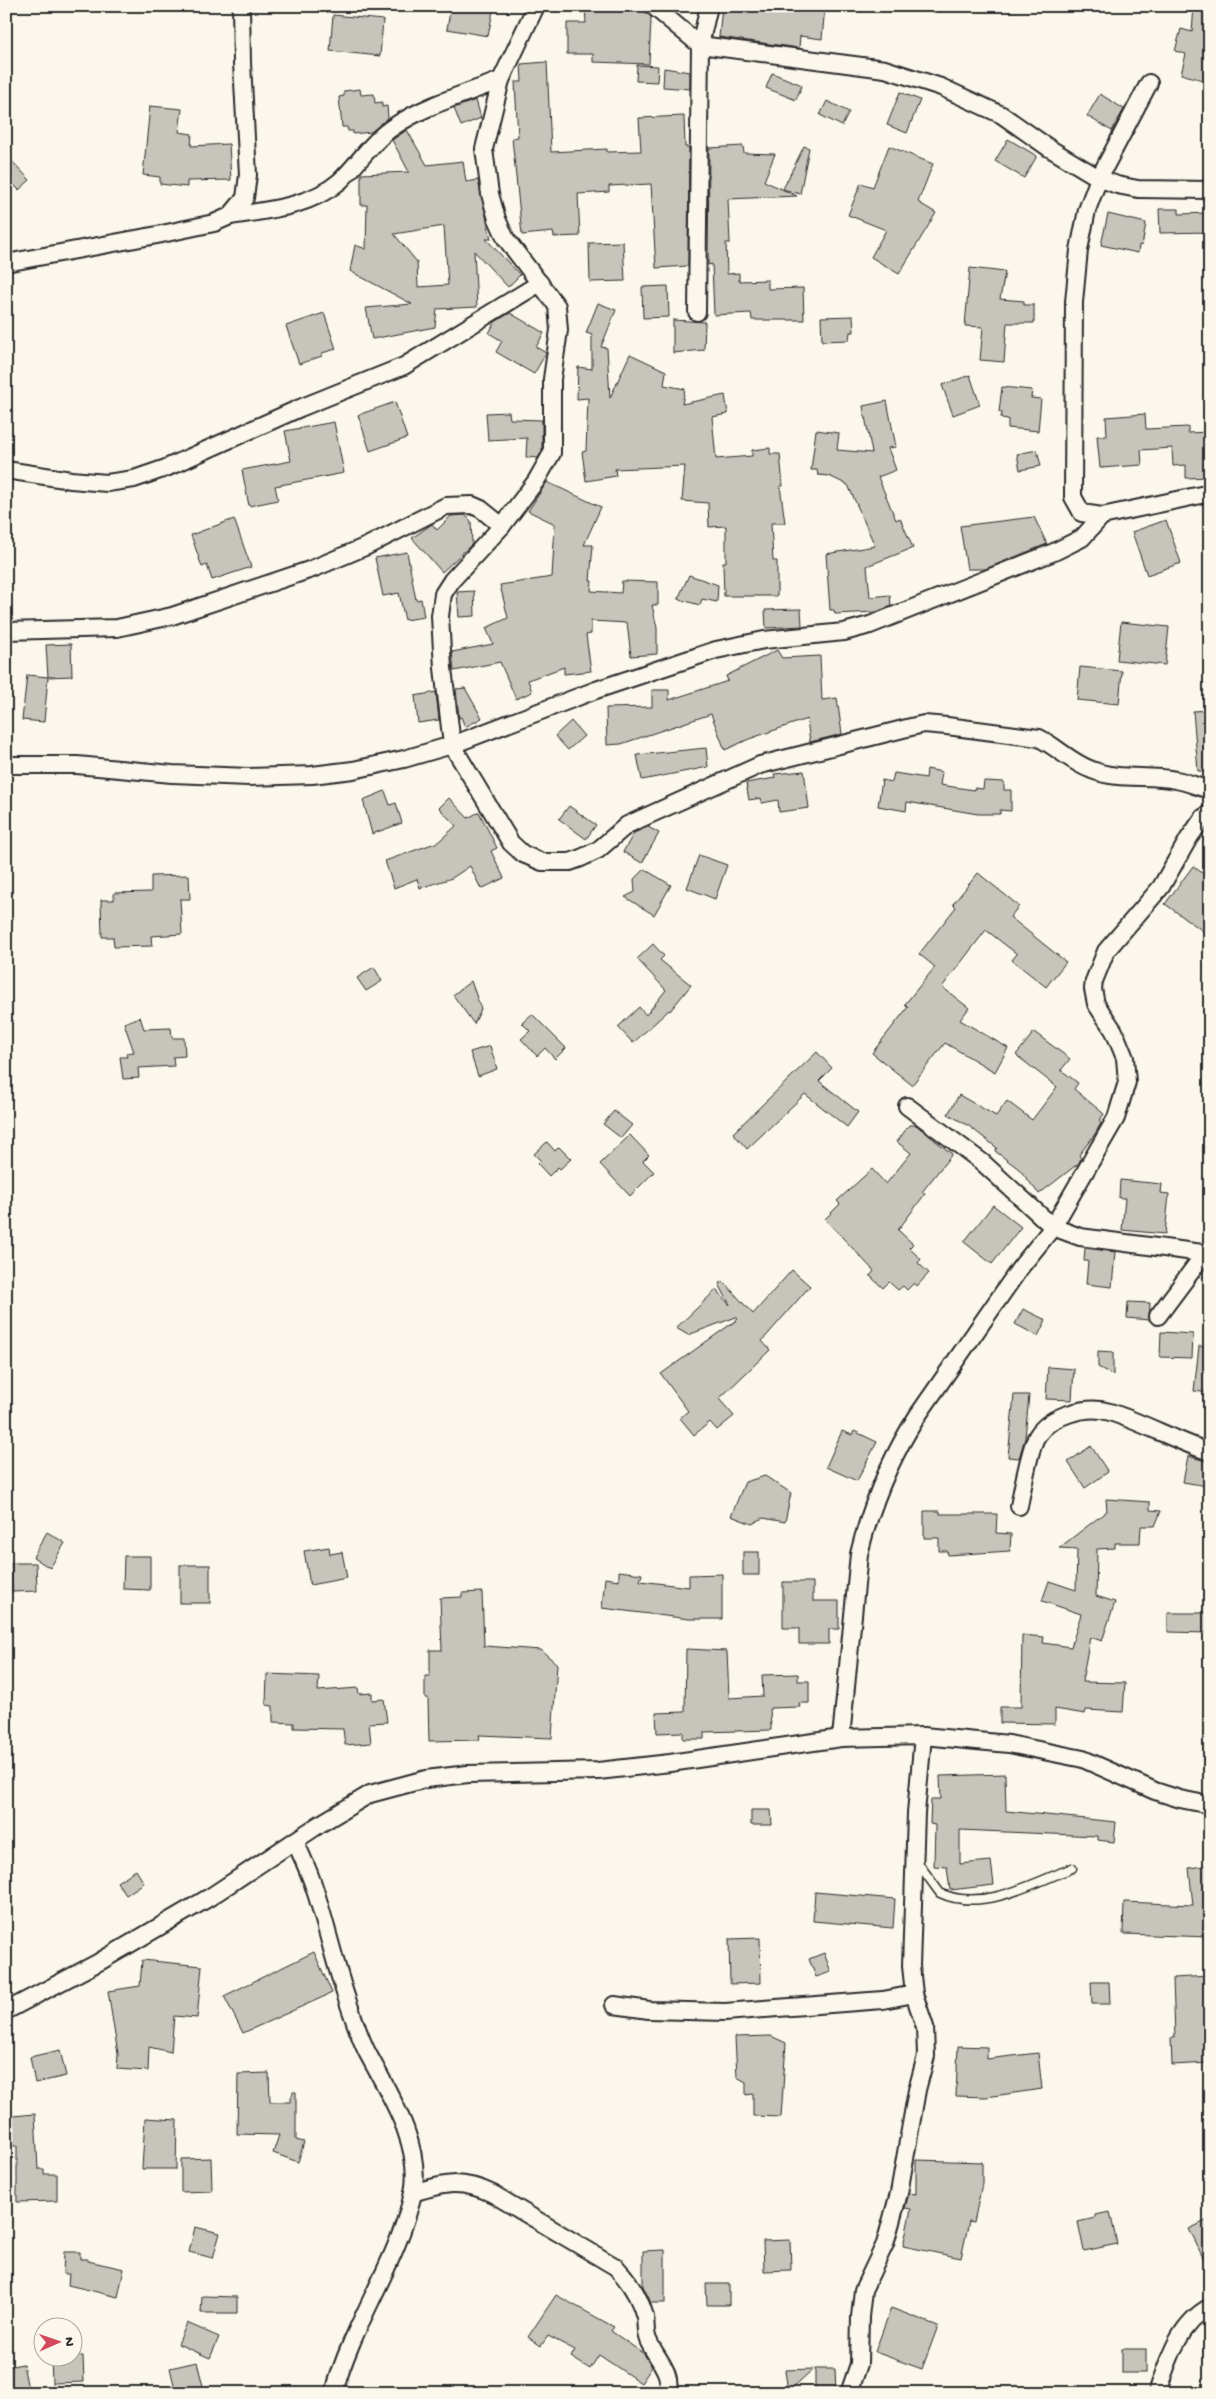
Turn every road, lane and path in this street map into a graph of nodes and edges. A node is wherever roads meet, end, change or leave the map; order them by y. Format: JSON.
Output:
{"nodes":[{"id":1,"x":241,"y":6,"type":"edge"},
{"id":2,"x":536,"y":6,"type":"edge"},
{"id":3,"x":653,"y":6,"type":"edge"},
{"id":4,"x":709,"y":6,"type":"edge"},
{"id":5,"x":700,"y":45,"type":"junction"},
{"id":6,"x":501,"y":80,"type":"junction"},
{"id":7,"x":1150,"y":83,"type":"dead end"},
{"id":8,"x":1099,"y":178,"type":"junction"},
{"id":9,"x":1210,"y":190,"type":"edge"},
{"id":10,"x":230,"y":216,"type":"junction"},
{"id":11,"x":6,"y":263,"type":"edge"},
{"id":12,"x":540,"y":283,"type":"junction"},
{"id":13,"x":697,"y":312,"type":"dead end"},
{"id":14,"x":6,"y":470,"type":"edge"},
{"id":15,"x":1210,"y":493,"type":"edge"},
{"id":16,"x":1102,"y":516,"type":"junction"},
{"id":17,"x":502,"y":526,"type":"junction"},
{"id":18,"x":6,"y":631,"type":"edge"},
{"id":19,"x":452,"y":745,"type":"junction"},
{"id":20,"x":6,"y":766,"type":"edge"},
{"id":21,"x":1210,"y":790,"type":"edge"},
{"id":22,"x":1210,"y":812,"type":"edge"},
{"id":23,"x":907,"y":1106,"type":"dead end"},
{"id":24,"x":1053,"y":1227,"type":"junction"},
{"id":25,"x":1207,"y":1254,"type":"edge"},
{"id":26,"x":1158,"y":1316,"type":"dead end"},
{"id":27,"x":1210,"y":1452,"type":"edge"},
{"id":28,"x":1019,"y":1506,"type":"dead end"},
{"id":29,"x":924,"y":1736,"type":"junction"},
{"id":30,"x":842,"y":1738,"type":"junction"},
{"id":31,"x":1210,"y":1805,"type":"edge"},
{"id":32,"x":295,"y":1841,"type":"junction"},
{"id":33,"x":915,"y":1859,"type":"junction"},
{"id":34,"x":1072,"y":1868,"type":"dead end"},
{"id":35,"x":914,"y":1994,"type":"junction"},
{"id":36,"x":614,"y":2005,"type":"dead end"},
{"id":37,"x":6,"y":2012,"type":"edge"},
{"id":38,"x":413,"y":2193,"type":"junction"},
{"id":39,"x":1210,"y":2307,"type":"edge"},
{"id":40,"x":334,"y":2393,"type":"edge"},
{"id":41,"x":667,"y":2393,"type":"edge"},
{"id":42,"x":849,"y":2393,"type":"edge"},
{"id":43,"x":1157,"y":2393,"type":"edge"}],
"edges":[{"from":1,"to":10,"type":"street"},
{"from":2,"to":6,"type":"street"},
{"from":3,"to":5,"type":"street"},
{"from":4,"to":5,"type":"street"},
{"from":5,"to":8,"type":"street"},
{"from":5,"to":13,"type":"street"},
{"from":6,"to":10,"type":"street"},
{"from":6,"to":12,"type":"street"},
{"from":7,"to":8,"type":"street"},
{"from":8,"to":9,"type":"street"},
{"from":8,"to":16,"type":"street"},
{"from":10,"to":11,"type":"street"},
{"from":12,"to":14,"type":"street"},
{"from":12,"to":17,"type":"street"},
{"from":15,"to":16,"type":"street"},
{"from":16,"to":19,"type":"street"},
{"from":17,"to":18,"type":"street"},
{"from":17,"to":19,"type":"street"},
{"from":19,"to":20,"type":"street"},
{"from":19,"to":21,"type":"street"},
{"from":22,"to":24,"type":"street"},
{"from":23,"to":24,"type":"street"},
{"from":24,"to":25,"type":"street"},
{"from":24,"to":30,"type":"street"},
{"from":25,"to":26,"type":"street"},
{"from":27,"to":28,"type":"street"},
{"from":29,"to":30,"type":"street"},
{"from":29,"to":31,"type":"street"},
{"from":29,"to":33,"type":"street"},
{"from":30,"to":32,"type":"street"},
{"from":32,"to":37,"type":"street"},
{"from":32,"to":38,"type":"street"},
{"from":33,"to":34,"type":"lane"},
{"from":33,"to":35,"type":"street"},
{"from":35,"to":36,"type":"street"},
{"from":35,"to":42,"type":"street"},
{"from":38,"to":40,"type":"street"},
{"from":38,"to":41,"type":"street"},
{"from":39,"to":43,"type":"street"}]}
